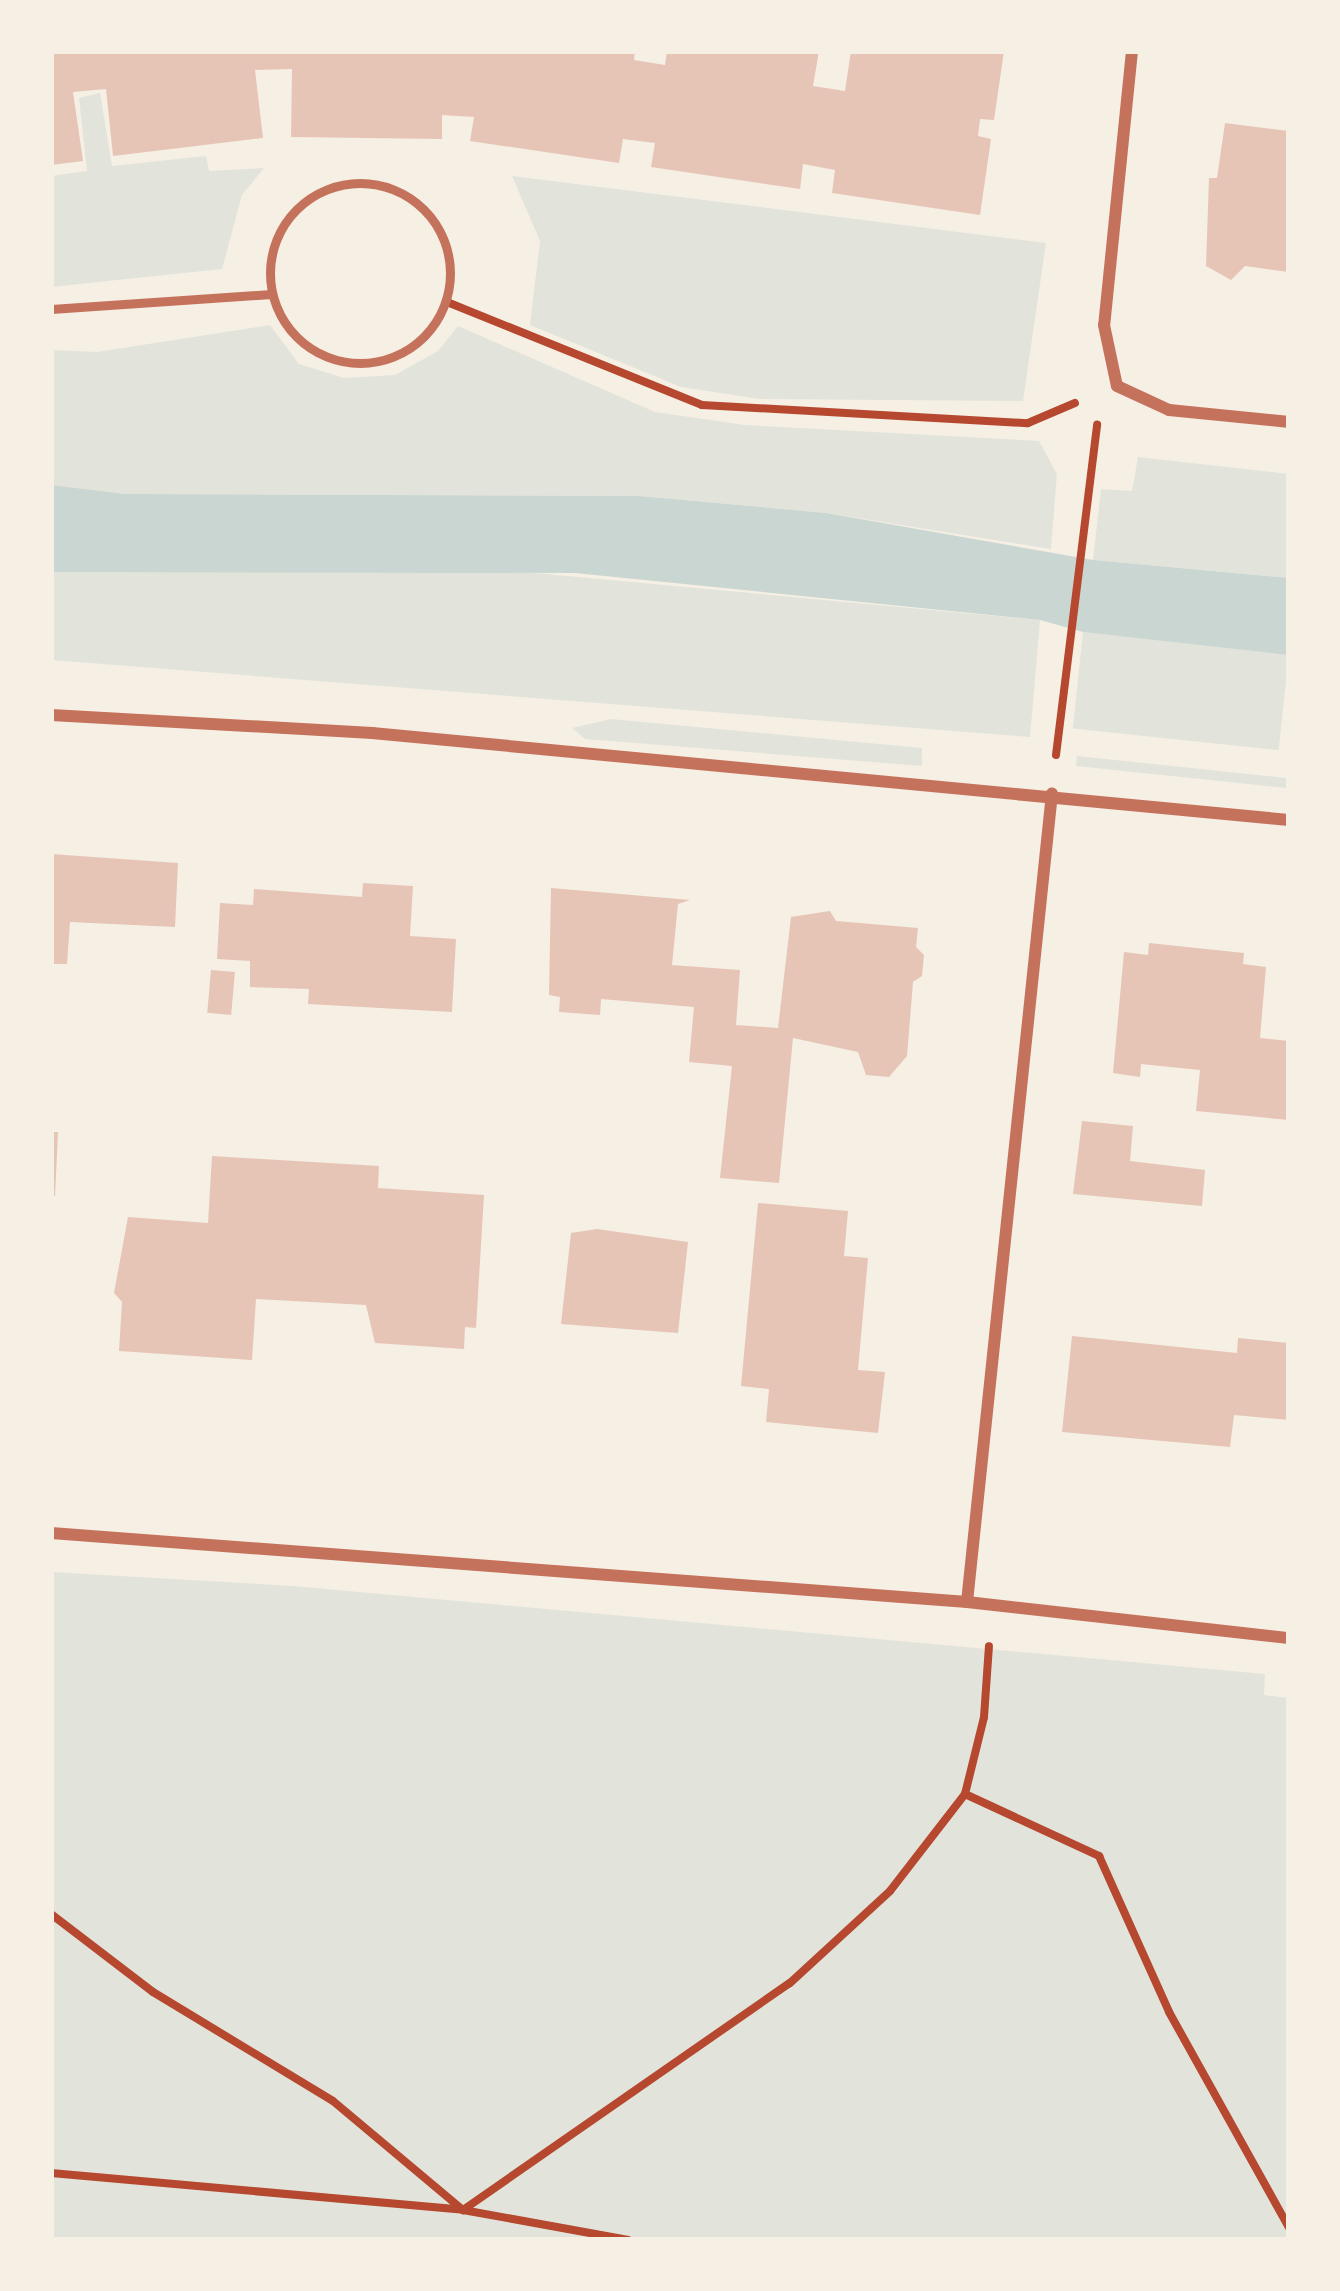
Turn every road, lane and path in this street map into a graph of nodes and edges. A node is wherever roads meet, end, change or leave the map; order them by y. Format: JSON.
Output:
{"nodes":[{"id":1,"x":1132,"y":51,"type":"edge"},
{"id":2,"x":271,"y":294,"type":"junction"},
{"id":3,"x":447,"y":302,"type":"junction"},
{"id":4,"x":51,"y":309,"type":"edge"},
{"id":5,"x":1117,"y":386,"type":"junction"},
{"id":6,"x":1289,"y":422,"type":"edge"},
{"id":7,"x":51,"y":715,"type":"edge"},
{"id":8,"x":1052,"y":793,"type":"junction"},
{"id":9,"x":1289,"y":820,"type":"edge"},
{"id":10,"x":51,"y":1533,"type":"edge"},
{"id":11,"x":967,"y":1602,"type":"junction"},
{"id":12,"x":1289,"y":1638,"type":"edge"},
{"id":13,"x":965,"y":1794,"type":"junction"},
{"id":14,"x":51,"y":1914,"type":"edge"},
{"id":15,"x":51,"y":2173,"type":"edge"},
{"id":16,"x":464,"y":2210,"type":"junction"},
{"id":17,"x":1289,"y":2228,"type":"edge"},
{"id":18,"x":628,"y":2240,"type":"edge"}],
"edges":[{"from":1,"to":5,"type":"street"},
{"from":2,"to":3,"type":"lane"},
{"from":2,"to":3,"type":"lane"},
{"from":2,"to":4,"type":"lane"},
{"from":3,"to":5,"type":"path"},
{"from":5,"to":6,"type":"street"},
{"from":5,"to":8,"type":"path"},
{"from":7,"to":8,"type":"street"},
{"from":8,"to":9,"type":"street"},
{"from":8,"to":11,"type":"street"},
{"from":10,"to":11,"type":"street"},
{"from":11,"to":12,"type":"street"},
{"from":11,"to":13,"type":"path"},
{"from":13,"to":16,"type":"path"},
{"from":13,"to":17,"type":"path"},
{"from":14,"to":16,"type":"path"},
{"from":15,"to":16,"type":"path"},
{"from":16,"to":18,"type":"path"}]}
